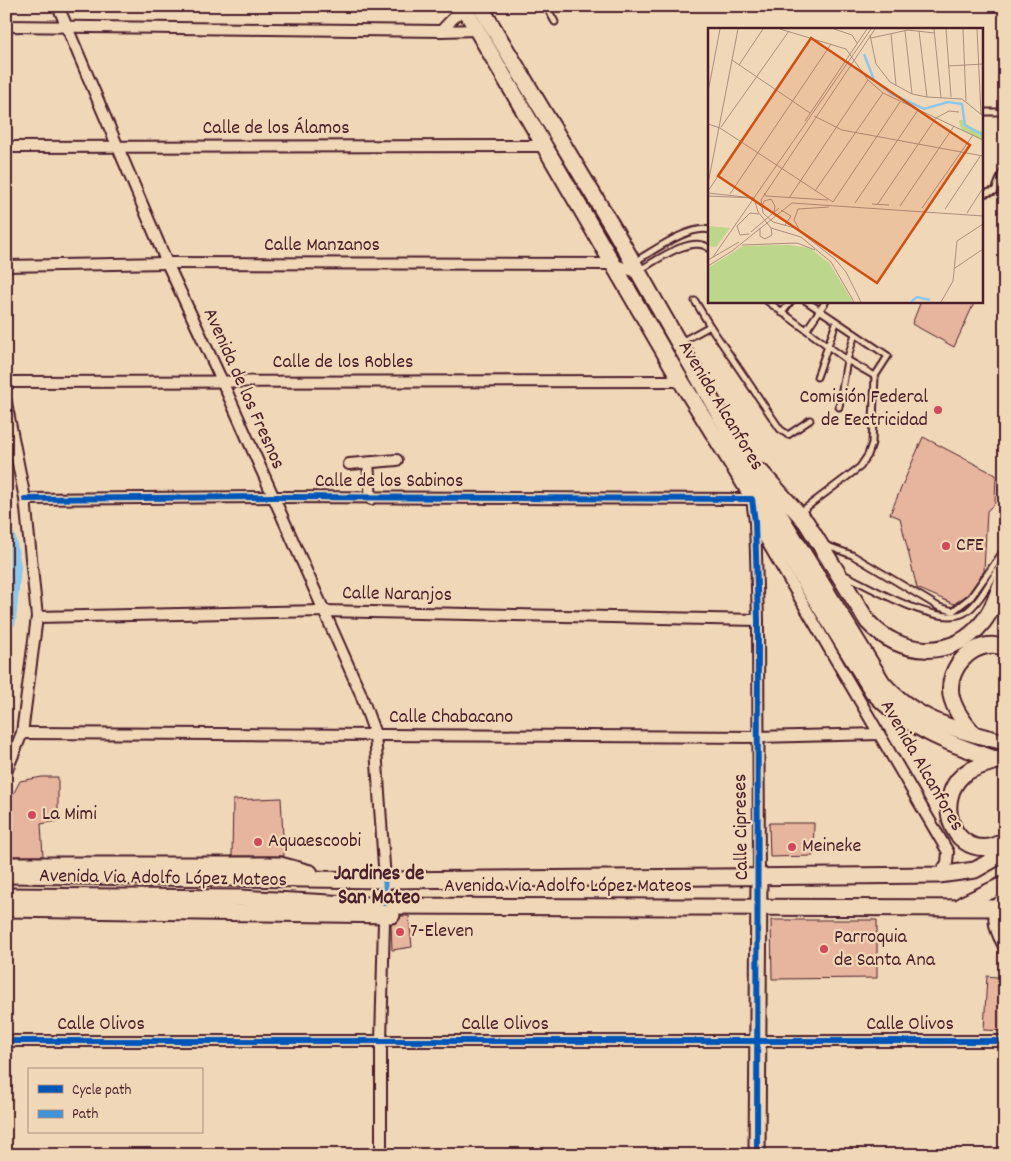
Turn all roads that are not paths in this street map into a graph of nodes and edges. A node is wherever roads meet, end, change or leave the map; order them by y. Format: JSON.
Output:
{"nodes":[{"id":1,"x":58,"y":6,"type":"edge"},
{"id":2,"x":464,"y":6,"type":"edge"},
{"id":3,"x":480,"y":6,"type":"edge"},
{"id":4,"x":546,"y":6,"type":"edge"},
{"id":5,"x":556,"y":22,"type":"dead end"},
{"id":6,"x":6,"y":26,"type":"edge"},
{"id":7,"x":68,"y":28,"type":"junction"},
{"id":8,"x":478,"y":30,"type":"junction"},
{"id":9,"x":441,"y":31,"type":"junction"},
{"id":10,"x":984,"y":112,"type":"edge"},
{"id":11,"x":1005,"y":112,"type":"edge"},
{"id":12,"x":118,"y":146,"type":"junction"},
{"id":13,"x":545,"y":146,"type":"junction"},
{"id":14,"x":6,"y":147,"type":"edge"},
{"id":15,"x":1005,"y":166,"type":"edge"},
{"id":16,"x":984,"y":194,"type":"edge"},
{"id":17,"x":708,"y":230,"type":"edge"},
{"id":18,"x":675,"y":239,"type":"junction"},
{"id":19,"x":680,"y":248,"type":"junction"},
{"id":20,"x":708,"y":248,"type":"edge"},
{"id":21,"x":167,"y":263,"type":"junction"},
{"id":22,"x":612,"y":264,"type":"junction"},
{"id":23,"x":6,"y":266,"type":"edge"},
{"id":24,"x":635,"y":267,"type":"junction"},
{"id":25,"x":695,"y":301,"type":"dead end"},
{"id":26,"x":768,"y":302,"type":"edge"},
{"id":27,"x":790,"y":302,"type":"edge"},
{"id":28,"x":807,"y":302,"type":"edge"},
{"id":29,"x":825,"y":302,"type":"edge"},
{"id":30,"x":819,"y":310,"type":"junction"},
{"id":31,"x":782,"y":313,"type":"junction"},
{"id":32,"x":836,"y":323,"type":"junction"},
{"id":33,"x":710,"y":326,"type":"junction"},
{"id":34,"x":808,"y":329,"type":"junction"},
{"id":35,"x":855,"y":334,"type":"junction"},
{"id":36,"x":678,"y":343,"type":"junction"},
{"id":37,"x":827,"y":345,"type":"junction"},
{"id":38,"x":847,"y":360,"type":"junction"},
{"id":39,"x":875,"y":376,"type":"junction"},
{"id":40,"x":817,"y":377,"type":"dead end"},
{"id":41,"x":222,"y":380,"type":"junction"},
{"id":42,"x":681,"y":381,"type":"junction"},
{"id":43,"x":6,"y":382,"type":"edge"},
{"id":44,"x":6,"y":402,"type":"edge"},
{"id":45,"x":839,"y":407,"type":"dead end"},
{"id":46,"x":810,"y":420,"type":"dead end"},
{"id":47,"x":735,"y":442,"type":"junction"},
{"id":48,"x":397,"y":460,"type":"dead end"},
{"id":49,"x":368,"y":462,"type":"junction"},
{"id":50,"x":350,"y":464,"type":"dead end"},
{"id":51,"x":272,"y":496,"type":"junction"},
{"id":52,"x":25,"y":499,"type":"junction"},
{"id":53,"x":371,"y":499,"type":"junction"},
{"id":54,"x":752,"y":499,"type":"junction"},
{"id":55,"x":799,"y":514,"type":"junction"},
{"id":56,"x":755,"y":522,"type":"junction"},
{"id":57,"x":819,"y":543,"type":"junction"},
{"id":58,"x":1005,"y":549,"type":"edge"},
{"id":59,"x":1005,"y":558,"type":"edge"},
{"id":60,"x":836,"y":570,"type":"junction"},
{"id":61,"x":1005,"y":573,"type":"edge"},
{"id":62,"x":323,"y":610,"type":"junction"},
{"id":63,"x":36,"y":617,"type":"junction"},
{"id":64,"x":758,"y":620,"type":"junction"},
{"id":65,"x":1005,"y":648,"type":"edge"},
{"id":66,"x":22,"y":733,"type":"junction"},
{"id":67,"x":375,"y":734,"type":"junction"},
{"id":68,"x":879,"y":734,"type":"junction"},
{"id":69,"x":981,"y":736,"type":"junction"},
{"id":70,"x":757,"y":737,"type":"junction"},
{"id":71,"x":1005,"y":742,"type":"edge"},
{"id":72,"x":1002,"y":761,"type":"edge"},
{"id":73,"x":6,"y":772,"type":"edge"},
{"id":74,"x":1005,"y":841,"type":"edge"},
{"id":75,"x":1005,"y":853,"type":"edge"},
{"id":76,"x":6,"y":865,"type":"edge"},
{"id":77,"x":6,"y":875,"type":"edge"},
{"id":78,"x":759,"y":875,"type":"junction"},
{"id":79,"x":939,"y":875,"type":"junction"},
{"id":80,"x":333,"y":880,"type":"junction"},
{"id":81,"x":385,"y":880,"type":"junction"},
{"id":82,"x":1005,"y":884,"type":"edge"},
{"id":83,"x":6,"y":896,"type":"edge"},
{"id":84,"x":1003,"y":906,"type":"edge"},
{"id":85,"x":957,"y":907,"type":"junction"},
{"id":86,"x":759,"y":908,"type":"junction"},
{"id":87,"x":6,"y":909,"type":"edge"},
{"id":88,"x":385,"y":911,"type":"junction"},
{"id":89,"x":1005,"y":943,"type":"edge"},
{"id":90,"x":6,"y":1041,"type":"edge"},
{"id":91,"x":758,"y":1041,"type":"junction"},
{"id":92,"x":1005,"y":1041,"type":"edge"},
{"id":93,"x":381,"y":1042,"type":"junction"},
{"id":94,"x":381,"y":1155,"type":"edge"},
{"id":95,"x":757,"y":1155,"type":"edge"}],
"edges":[{"from":1,"to":7,"type":"street","name":"Avenida de los Fresnos"},
{"from":2,"to":8,"type":"main road","name":"Avenida Alcanfores"},
{"from":2,"to":9,"type":"street"},
{"from":3,"to":24,"type":"main road","name":"Avenida Alcanfores"},
{"from":4,"to":5,"type":"lane"},
{"from":6,"to":7,"type":"street"},
{"from":7,"to":9,"type":"street"},
{"from":7,"to":12,"type":"street","name":"Avenida de los Fresnos"},
{"from":8,"to":9,"type":"street"},
{"from":8,"to":13,"type":"main road","name":"Avenida Alcanfores"},
{"from":10,"to":11,"type":"lane"},
{"from":12,"to":13,"type":"street","name":"Calle de los Álamos"},
{"from":12,"to":14,"type":"street","name":"Calle de los Álamos"},
{"from":12,"to":21,"type":"street","name":"Avenida de los Fresnos"},
{"from":13,"to":22,"type":"main road","name":"Avenida Alcanfores"},
{"from":15,"to":16,"type":"lane"},
{"from":17,"to":18,"type":"lane"},
{"from":18,"to":19,"type":"lane"},
{"from":18,"to":24,"type":"lane"},
{"from":19,"to":20,"type":"lane"},
{"from":19,"to":24,"type":"lane"},
{"from":21,"to":22,"type":"street","name":"Calle Manzanos"},
{"from":21,"to":23,"type":"street","name":"Calle Manzanos"},
{"from":21,"to":41,"type":"street","name":"Avenida de los Fresnos"},
{"from":22,"to":24,"type":"street","name":"Calle Manzanos"},
{"from":22,"to":42,"type":"main road","name":"Avenida Alcanfores"},
{"from":24,"to":36,"type":"main road","name":"Avenida Alcanfores"},
{"from":25,"to":33,"type":"lane"},
{"from":26,"to":31,"type":"lane"},
{"from":27,"to":31,"type":"lane"},
{"from":28,"to":30,"type":"lane"},
{"from":29,"to":30,"type":"lane"},
{"from":30,"to":32,"type":"lane"},
{"from":30,"to":34,"type":"lane"},
{"from":31,"to":34,"type":"lane"},
{"from":32,"to":35,"type":"lane"},
{"from":32,"to":37,"type":"lane"},
{"from":33,"to":36,"type":"lane"},
{"from":33,"to":46,"type":"lane"},
{"from":34,"to":37,"type":"lane"},
{"from":35,"to":38,"type":"lane"},
{"from":35,"to":39,"type":"lane"},
{"from":36,"to":47,"type":"main road","name":"Avenida Alcanfores"},
{"from":37,"to":38,"type":"lane"},
{"from":37,"to":40,"type":"lane"},
{"from":38,"to":39,"type":"lane"},
{"from":38,"to":45,"type":"lane"},
{"from":39,"to":55,"type":"lane"},
{"from":41,"to":42,"type":"street","name":"Calle de los Robles"},
{"from":41,"to":43,"type":"street","name":"Calle de los Robles"},
{"from":41,"to":51,"type":"street","name":"Avenida de los Fresnos"},
{"from":42,"to":54,"type":"main road","name":"Avenida Alcanfores"},
{"from":44,"to":52,"type":"street"},
{"from":47,"to":55,"type":"main road"},
{"from":47,"to":69,"type":"main road","name":"Avenida Alcanfores"},
{"from":48,"to":49,"type":"street"},
{"from":49,"to":50,"type":"street"},
{"from":49,"to":53,"type":"street"},
{"from":51,"to":52,"type":"street","name":"Calle de los Sabinos"},
{"from":51,"to":53,"type":"street","name":"Calle de los Sabinos"},
{"from":51,"to":62,"type":"street","name":"Avenida de los Fresnos"},
{"from":52,"to":63,"type":"street"},
{"from":53,"to":54,"type":"street","name":"Calle de los Sabinos"},
{"from":54,"to":56,"type":"street","name":"Calle Cipreses"},
{"from":54,"to":72,"type":"main road","name":"Avenida Alcanfores"},
{"from":55,"to":57,"type":"main road"},
{"from":56,"to":64,"type":"street","name":"Calle Cipreses"},
{"from":56,"to":68,"type":"street","name":"Avenida Alcanfores"},
{"from":57,"to":58,"type":"lane"},
{"from":57,"to":60,"type":"main road"},
{"from":59,"to":60,"type":"lane"},
{"from":60,"to":61,"type":"main road"},
{"from":62,"to":63,"type":"street","name":"Calle Naranjos"},
{"from":62,"to":64,"type":"street","name":"Calle Naranjos"},
{"from":62,"to":67,"type":"street","name":"Avenida de los Fresnos"},
{"from":63,"to":66,"type":"street"},
{"from":64,"to":70,"type":"street","name":"Calle Cipreses"},
{"from":65,"to":69,"type":"main road"},
{"from":66,"to":67,"type":"street","name":"Calle Chabacano"},
{"from":66,"to":73,"type":"street"},
{"from":67,"to":70,"type":"street","name":"Calle Chabacano"},
{"from":67,"to":81,"type":"street","name":"Avenida de los Fresnos"},
{"from":68,"to":70,"type":"street","name":"Calle Chabacano"},
{"from":68,"to":79,"type":"street","name":"Avenida Alcanfores"},
{"from":69,"to":71,"type":"main road","name":"Avenida Alcanfores"},
{"from":70,"to":78,"type":"street","name":"Calle Cipreses"},
{"from":72,"to":74,"type":"main road"},
{"from":75,"to":79,"type":"main road","name":"Avenida Via Adolfo López Mateos"},
{"from":76,"to":80,"type":"main road"},
{"from":77,"to":80,"type":"main road","name":"Avenida Via Adolfo López Mateos"},
{"from":78,"to":79,"type":"main road","name":"Avenida Via Adolfo López Mateos"},
{"from":78,"to":81,"type":"main road","name":"Avenida Via Adolfo López Mateos"},
{"from":78,"to":86,"type":"main road","name":"Calle Cipreses"},
{"from":80,"to":81,"type":"main road","name":"Avenida Via Adolfo López Mateos"},
{"from":81,"to":88,"type":"street","name":"Avenida de los Fresnos"},
{"from":82,"to":85,"type":"main road","name":"Avenida Via Adolfo López Mateos"},
{"from":83,"to":88,"type":"main road","name":"Avenida Via Adolfo López Mateos"},
{"from":84,"to":85,"type":"main road"},
{"from":84,"to":89,"type":"main road"},
{"from":85,"to":86,"type":"main road","name":"Avenida Via Adolfo López Mateos"},
{"from":86,"to":88,"type":"main road","name":"Avenida Via Adolfo López Mateos"},
{"from":86,"to":91,"type":"main road","name":"Calle Cipreses"},
{"from":87,"to":88,"type":"main road"},
{"from":88,"to":93,"type":"street"},
{"from":90,"to":93,"type":"street","name":"Calle Olivos"},
{"from":91,"to":92,"type":"street","name":"Calle Olivos"},
{"from":91,"to":93,"type":"street","name":"Calle Olivos"},
{"from":91,"to":95,"type":"main road","name":"Calle Cipreses"},
{"from":93,"to":94,"type":"street"}]}
